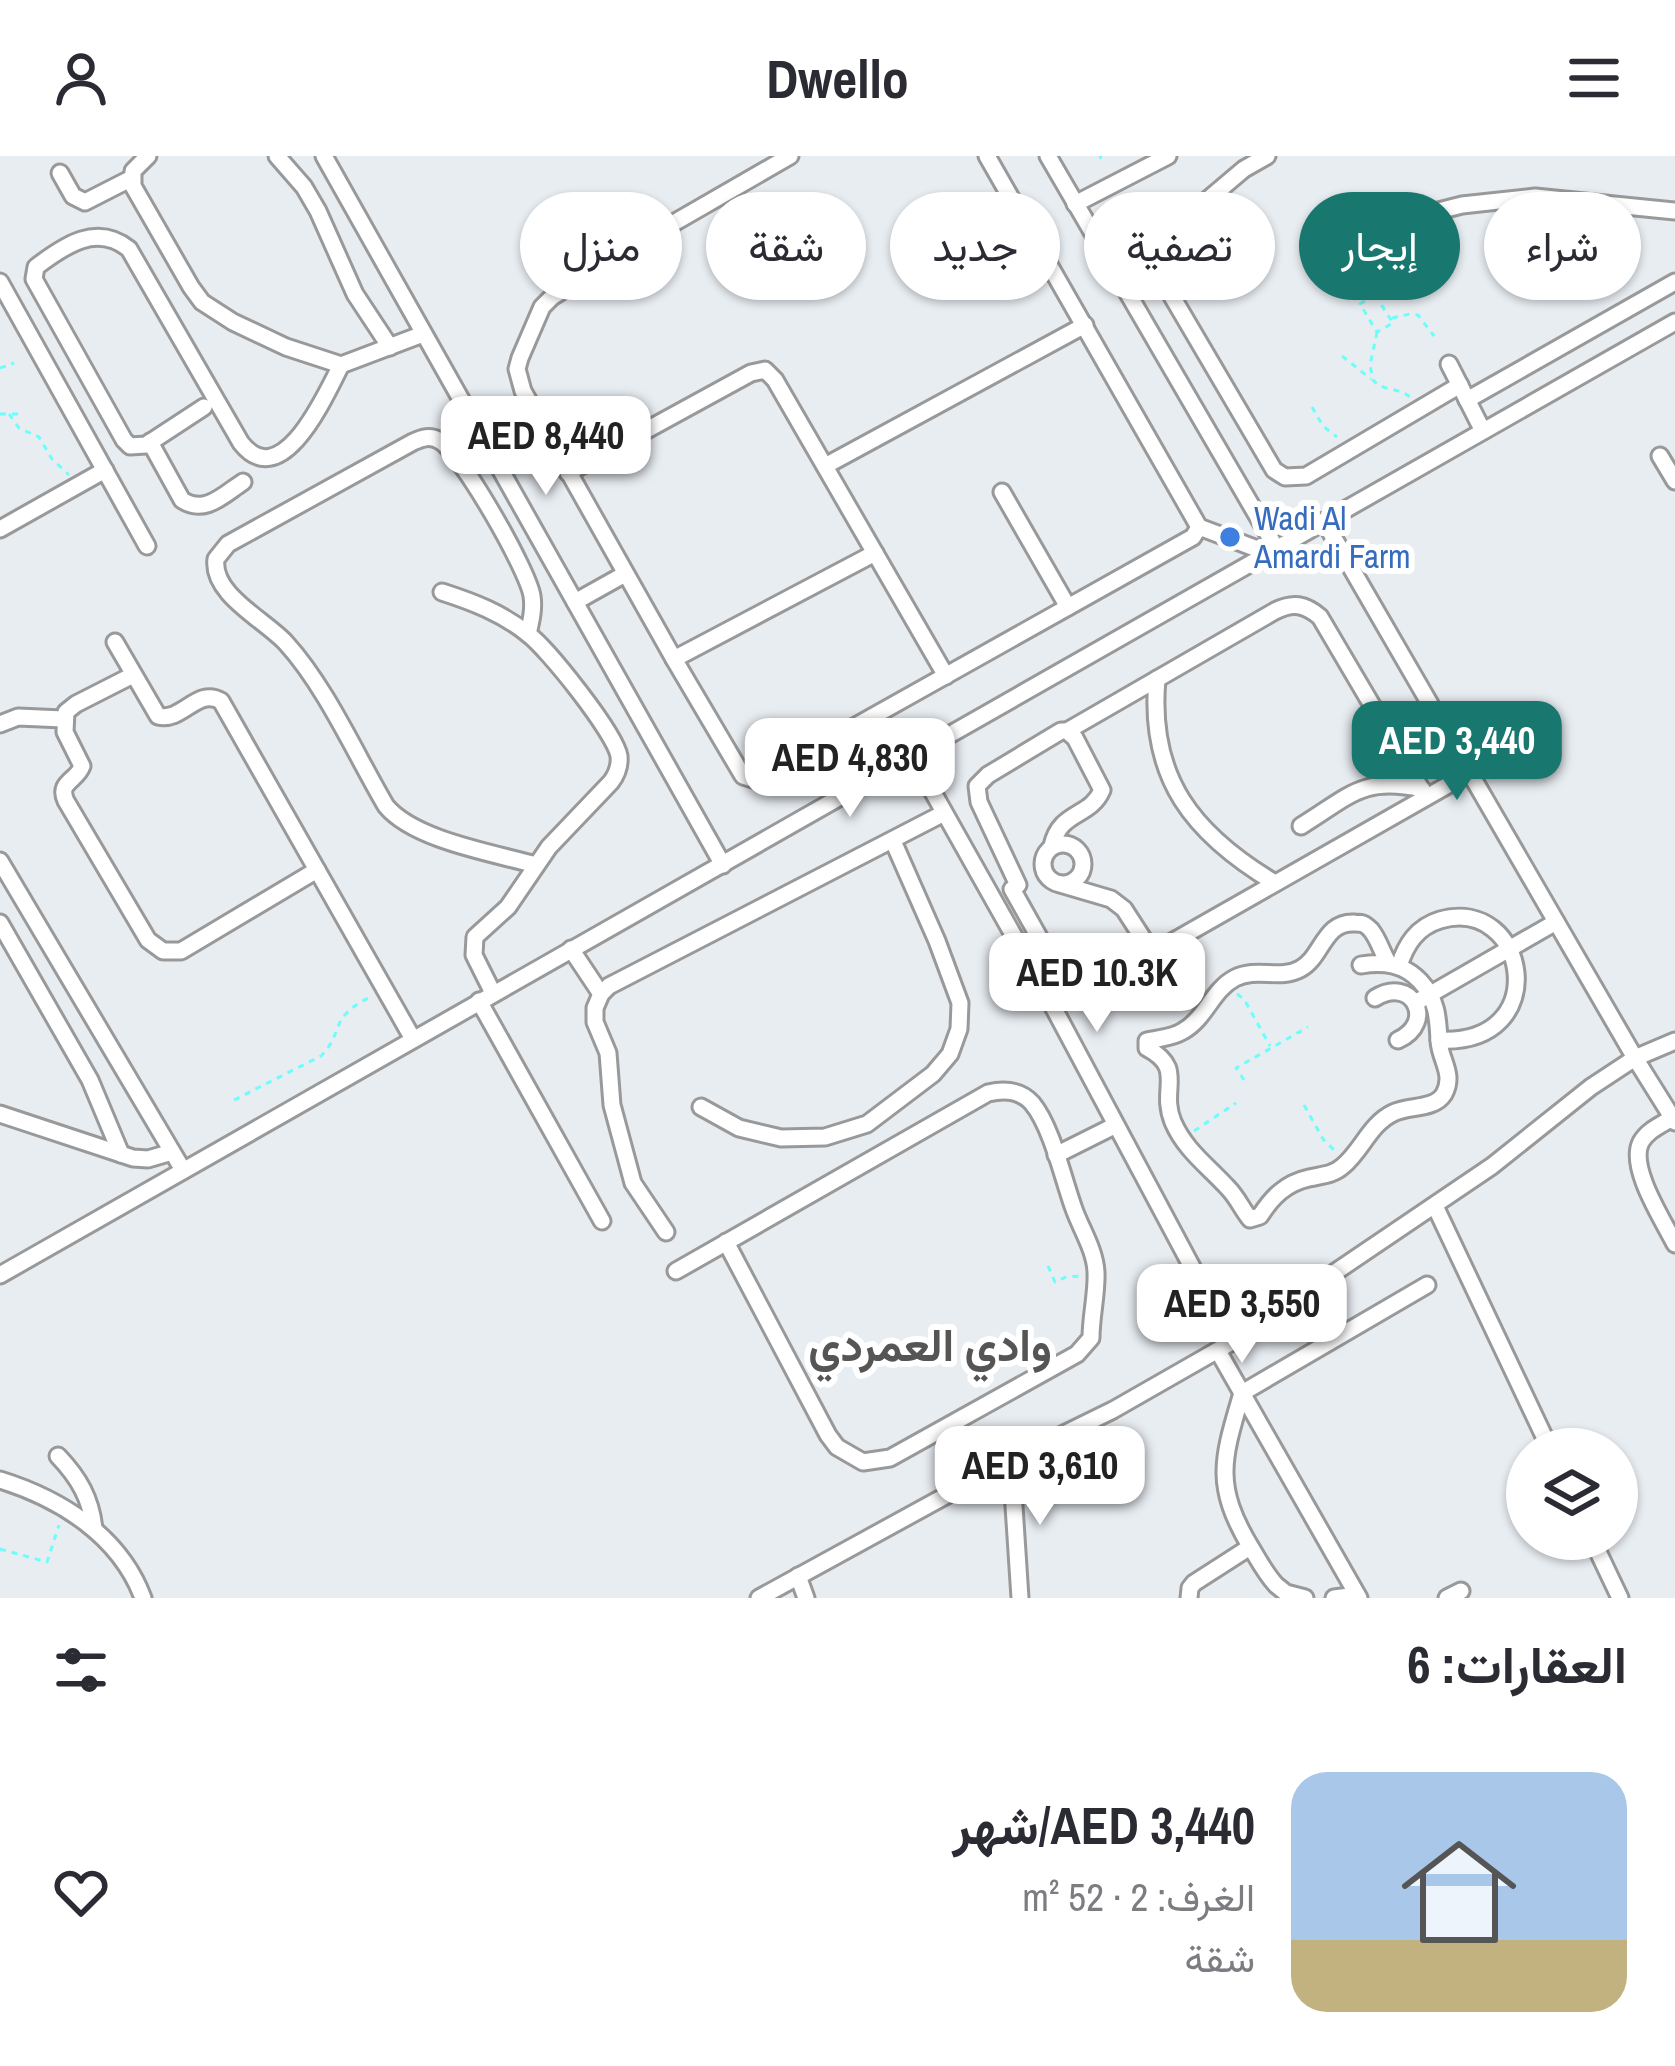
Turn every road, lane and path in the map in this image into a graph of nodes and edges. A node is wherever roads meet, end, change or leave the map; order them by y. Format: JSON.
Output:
{"nodes":[{"id":1,"x":148,"y":156,"type":"edge"},
{"id":2,"x":278,"y":156,"type":"edge"},
{"id":3,"x":324,"y":156,"type":"edge"},
{"id":4,"x":790,"y":156,"type":"edge"},
{"id":5,"x":987,"y":156,"type":"edge"},
{"id":6,"x":1048,"y":156,"type":"edge"},
{"id":7,"x":1168,"y":156,"type":"edge"},
{"id":8,"x":1267,"y":156,"type":"edge"},
{"id":9,"x":61,"y":172,"type":"dead end"},
{"id":10,"x":132,"y":178,"type":"junction"},
{"id":11,"x":1075,"y":204,"type":"junction"},
{"id":12,"x":1460,"y":206,"type":"edge"},
{"id":13,"x":1675,"y":211,"type":"edge"},
{"id":14,"x":0,"y":282,"type":"edge"},
{"id":15,"x":1675,"y":282,"type":"edge"},
{"id":16,"x":1390,"y":319,"type":"junction"},
{"id":17,"x":1675,"y":322,"type":"edge"},
{"id":18,"x":1085,"y":325,"type":"junction"},
{"id":19,"x":1377,"y":332,"type":"junction"},
{"id":20,"x":423,"y":334,"type":"junction"},
{"id":21,"x":1434,"y":336,"type":"dead end"},
{"id":22,"x":390,"y":346,"type":"junction"},
{"id":23,"x":1342,"y":356,"type":"dead end"},
{"id":24,"x":14,"y":363,"type":"dead end"},
{"id":25,"x":1449,"y":364,"type":"dead end"},
{"id":26,"x":341,"y":365,"type":"junction"},
{"id":27,"x":0,"y":368,"type":"edge"},
{"id":28,"x":1373,"y":380,"type":"junction"},
{"id":29,"x":1463,"y":393,"type":"junction"},
{"id":30,"x":204,"y":406,"type":"dead end"},
{"id":31,"x":1312,"y":406,"type":"dead end"},
{"id":32,"x":1418,"y":410,"type":"junction"},
{"id":33,"x":0,"y":414,"type":"edge"},
{"id":34,"x":9,"y":414,"type":"junction"},
{"id":35,"x":19,"y":414,"type":"dead end"},
{"id":36,"x":1483,"y":431,"type":"junction"},
{"id":37,"x":150,"y":442,"type":"junction"},
{"id":38,"x":1342,"y":455,"type":"junction"},
{"id":39,"x":1660,"y":456,"type":"dead end"},
{"id":40,"x":825,"y":466,"type":"junction"},
{"id":41,"x":105,"y":470,"type":"junction"},
{"id":42,"x":568,"y":473,"type":"junction"},
{"id":43,"x":1675,"y":481,"type":"edge"},
{"id":44,"x":243,"y":482,"type":"dead end"},
{"id":45,"x":79,"y":484,"type":"junction"},
{"id":46,"x":1002,"y":492,"type":"dead end"},
{"id":47,"x":1324,"y":521,"type":"junction"},
{"id":48,"x":1199,"y":527,"type":"junction"},
{"id":49,"x":0,"y":529,"type":"edge"},
{"id":50,"x":148,"y":546,"type":"dead end"},
{"id":51,"x":1272,"y":550,"type":"junction"},
{"id":52,"x":875,"y":554,"type":"junction"},
{"id":53,"x":625,"y":574,"type":"junction"},
{"id":54,"x":442,"y":592,"type":"dead end"},
{"id":55,"x":575,"y":602,"type":"junction"},
{"id":56,"x":1068,"y":607,"type":"junction"},
{"id":57,"x":528,"y":634,"type":"junction"},
{"id":58,"x":115,"y":642,"type":"dead end"},
{"id":59,"x":674,"y":659,"type":"junction"},
{"id":60,"x":133,"y":675,"type":"junction"},
{"id":61,"x":946,"y":676,"type":"junction"},
{"id":62,"x":1157,"y":679,"type":"junction"},
{"id":63,"x":2,"y":716,"type":"edge"},
{"id":64,"x":63,"y":718,"type":"junction"},
{"id":65,"x":1067,"y":730,"type":"junction"},
{"id":66,"x":912,"y":755,"type":"junction"},
{"id":67,"x":1469,"y":773,"type":"junction"},
{"id":68,"x":1424,"y":793,"type":"junction"},
{"id":69,"x":944,"y":813,"type":"junction"},
{"id":70,"x":1301,"y":826,"type":"dead end"},
{"id":71,"x":893,"y":841,"type":"junction"},
{"id":72,"x":1052,"y":846,"type":"junction"},
{"id":73,"x":0,"y":861,"type":"edge"},
{"id":74,"x":536,"y":865,"type":"junction"},
{"id":75,"x":723,"y":865,"type":"junction"},
{"id":76,"x":317,"y":870,"type":"junction"},
{"id":77,"x":1043,"y":871,"type":"junction"},
{"id":78,"x":1275,"y":883,"type":"junction"},
{"id":79,"x":1059,"y":884,"type":"junction"},
{"id":80,"x":1015,"y":887,"type":"junction"},
{"id":81,"x":993,"y":899,"type":"junction"},
{"id":82,"x":0,"y":922,"type":"edge"},
{"id":83,"x":1556,"y":922,"type":"junction"},
{"id":84,"x":1510,"y":948,"type":"junction"},
{"id":85,"x":572,"y":950,"type":"junction"},
{"id":86,"x":1153,"y":954,"type":"junction"},
{"id":87,"x":1361,"y":965,"type":"dead end"},
{"id":88,"x":1394,"y":965,"type":"junction"},
{"id":89,"x":386,"y":989,"type":"junction"},
{"id":90,"x":601,"y":994,"type":"junction"},
{"id":91,"x":486,"y":997,"type":"junction"},
{"id":92,"x":1375,"y":998,"type":"dead end"},
{"id":93,"x":1423,"y":999,"type":"junction"},
{"id":94,"x":1244,"y":1000,"type":"dead end"},
{"id":95,"x":1307,"y":1027,"type":"dead end"},
{"id":96,"x":413,"y":1039,"type":"junction"},
{"id":97,"x":1398,"y":1040,"type":"dead end"},
{"id":98,"x":1439,"y":1040,"type":"junction"},
{"id":99,"x":1675,"y":1041,"type":"edge"},
{"id":100,"x":1271,"y":1048,"type":"junction"},
{"id":101,"x":1634,"y":1058,"type":"junction"},
{"id":102,"x":1244,"y":1080,"type":"dead end"},
{"id":103,"x":234,"y":1100,"type":"dead end"},
{"id":104,"x":1235,"y":1103,"type":"dead end"},
{"id":105,"x":1304,"y":1105,"type":"dead end"},
{"id":106,"x":701,"y":1107,"type":"dead end"},
{"id":107,"x":0,"y":1114,"type":"edge"},
{"id":108,"x":1674,"y":1120,"type":"edge"},
{"id":109,"x":1114,"y":1126,"type":"junction"},
{"id":110,"x":1182,"y":1139,"type":"junction"},
{"id":111,"x":1334,"y":1150,"type":"dead end"},
{"id":112,"x":172,"y":1152,"type":"junction"},
{"id":113,"x":121,"y":1154,"type":"junction"},
{"id":114,"x":1056,"y":1155,"type":"junction"},
{"id":115,"x":183,"y":1170,"type":"junction"},
{"id":116,"x":1435,"y":1206,"type":"junction"},
{"id":117,"x":602,"y":1221,"type":"dead end"},
{"id":118,"x":666,"y":1232,"type":"dead end"},
{"id":119,"x":726,"y":1242,"type":"junction"},
{"id":120,"x":1675,"y":1244,"type":"edge"},
{"id":121,"x":1048,"y":1266,"type":"dead end"},
{"id":122,"x":676,"y":1271,"type":"dead end"},
{"id":123,"x":0,"y":1275,"type":"edge"},
{"id":124,"x":1096,"y":1277,"type":"junction"},
{"id":125,"x":1427,"y":1285,"type":"dead end"},
{"id":126,"x":1225,"y":1346,"type":"junction"},
{"id":127,"x":1242,"y":1393,"type":"junction"},
{"id":128,"x":1540,"y":1428,"type":"edge"},
{"id":129,"x":58,"y":1456,"type":"dead end"},
{"id":130,"x":1011,"y":1460,"type":"junction"},
{"id":131,"x":0,"y":1480,"type":"edge"},
{"id":132,"x":64,"y":1506,"type":"junction"},
{"id":133,"x":94,"y":1529,"type":"junction"},
{"id":134,"x":1250,"y":1547,"type":"junction"},
{"id":135,"x":0,"y":1549,"type":"edge"},
{"id":136,"x":1602,"y":1560,"type":"edge"},
{"id":137,"x":798,"y":1576,"type":"junction"},
{"id":138,"x":1282,"y":1596,"type":"edge"},
{"id":139,"x":1358,"y":1596,"type":"edge"},
{"id":140,"x":143,"y":1598,"type":"edge"},
{"id":141,"x":759,"y":1598,"type":"edge"},
{"id":142,"x":806,"y":1598,"type":"edge"},
{"id":143,"x":1020,"y":1598,"type":"edge"},
{"id":144,"x":1189,"y":1598,"type":"edge"},
{"id":145,"x":1305,"y":1598,"type":"edge"},
{"id":146,"x":1334,"y":1598,"type":"edge"},
{"id":147,"x":1620,"y":1598,"type":"edge"}],
"edges":[{"from":1,"to":10,"type":"street"},
{"from":2,"to":22,"type":"street"},
{"from":3,"to":20,"type":"street"},
{"from":4,"to":42,"type":"street"},
{"from":5,"to":18,"type":"street"},
{"from":6,"to":11,"type":"street"},
{"from":7,"to":11,"type":"street"},
{"from":8,"to":38,"type":"street"},
{"from":9,"to":10,"type":"street"},
{"from":10,"to":26,"type":"street"},
{"from":11,"to":51,"type":"street"},
{"from":12,"to":13,"type":"street"},
{"from":14,"to":41,"type":"street"},
{"from":15,"to":29,"type":"street"},
{"from":16,"to":19,"type":"path"},
{"from":16,"to":19,"type":"path"},
{"from":16,"to":21,"type":"path"},
{"from":17,"to":36,"type":"street"},
{"from":18,"to":40,"type":"street"},
{"from":18,"to":48,"type":"street"},
{"from":19,"to":28,"type":"path"},
{"from":20,"to":22,"type":"street"},
{"from":20,"to":55,"type":"street"},
{"from":22,"to":26,"type":"street"},
{"from":23,"to":28,"type":"path"},
{"from":24,"to":27,"type":"path"},
{"from":25,"to":29,"type":"street"},
{"from":26,"to":37,"type":"street"},
{"from":28,"to":32,"type":"path"},
{"from":29,"to":32,"type":"street"},
{"from":29,"to":36,"type":"street"},
{"from":30,"to":37,"type":"street"},
{"from":31,"to":38,"type":"path"},
{"from":32,"to":38,"type":"street"},
{"from":33,"to":34,"type":"path"},
{"from":34,"to":35,"type":"path"},
{"from":34,"to":45,"type":"path"},
{"from":36,"to":47,"type":"street"},
{"from":37,"to":44,"type":"street"},
{"from":39,"to":43,"type":"street"},
{"from":40,"to":42,"type":"street"},
{"from":40,"to":52,"type":"street"},
{"from":41,"to":45,"type":"street"},
{"from":41,"to":50,"type":"street"},
{"from":42,"to":53,"type":"street"},
{"from":45,"to":49,"type":"street"},
{"from":46,"to":56,"type":"street"},
{"from":47,"to":51,"type":"street"},
{"from":47,"to":67,"type":"street"},
{"from":48,"to":51,"type":"street"},
{"from":48,"to":56,"type":"street"},
{"from":51,"to":66,"type":"street"},
{"from":52,"to":59,"type":"street"},
{"from":52,"to":61,"type":"street"},
{"from":53,"to":55,"type":"street"},
{"from":53,"to":59,"type":"street"},
{"from":54,"to":57,"type":"street"},
{"from":55,"to":75,"type":"street"},
{"from":56,"to":61,"type":"street"},
{"from":57,"to":74,"type":"street"},
{"from":57,"to":74,"type":"street"},
{"from":58,"to":60,"type":"street"},
{"from":59,"to":61,"type":"street"},
{"from":60,"to":64,"type":"street"},
{"from":60,"to":76,"type":"street"},
{"from":62,"to":65,"type":"street"},
{"from":62,"to":68,"type":"street"},
{"from":62,"to":78,"type":"street"},
{"from":63,"to":64,"type":"street"},
{"from":64,"to":76,"type":"street"},
{"from":65,"to":72,"type":"street"},
{"from":65,"to":80,"type":"street"},
{"from":66,"to":69,"type":"street"},
{"from":66,"to":75,"type":"street"},
{"from":67,"to":68,"type":"street"},
{"from":67,"to":83,"type":"street"},
{"from":68,"to":70,"type":"street"},
{"from":68,"to":78,"type":"street"},
{"from":69,"to":71,"type":"street"},
{"from":69,"to":81,"type":"street"},
{"from":71,"to":90,"type":"street"},
{"from":71,"to":106,"type":"street"},
{"from":72,"to":77,"type":"street"},
{"from":72,"to":79,"type":"street"},
{"from":73,"to":112,"type":"street"},
{"from":74,"to":91,"type":"street"},
{"from":75,"to":85,"type":"street"},
{"from":76,"to":89,"type":"street"},
{"from":77,"to":79,"type":"street"},
{"from":77,"to":80,"type":"street"},
{"from":78,"to":86,"type":"street"},
{"from":79,"to":86,"type":"street"},
{"from":80,"to":81,"type":"street"},
{"from":80,"to":86,"type":"street"},
{"from":81,"to":109,"type":"street"},
{"from":82,"to":113,"type":"street"},
{"from":83,"to":84,"type":"street"},
{"from":83,"to":101,"type":"street"},
{"from":84,"to":88,"type":"street"},
{"from":84,"to":93,"type":"street"},
{"from":84,"to":98,"type":"street"},
{"from":85,"to":90,"type":"street"},
{"from":85,"to":91,"type":"street"},
{"from":87,"to":88,"type":"street"},
{"from":88,"to":93,"type":"street"},
{"from":88,"to":110,"type":"street"},
{"from":89,"to":96,"type":"street"},
{"from":89,"to":103,"type":"path"},
{"from":90,"to":118,"type":"street"},
{"from":91,"to":96,"type":"street"},
{"from":91,"to":117,"type":"street"},
{"from":92,"to":93,"type":"street"},
{"from":93,"to":97,"type":"street"},
{"from":93,"to":98,"type":"street"},
{"from":94,"to":100,"type":"path"},
{"from":95,"to":100,"type":"path"},
{"from":96,"to":115,"type":"street"},
{"from":98,"to":110,"type":"street"},
{"from":99,"to":101,"type":"street"},
{"from":100,"to":102,"type":"path"},
{"from":101,"to":108,"type":"street"},
{"from":101,"to":116,"type":"street"},
{"from":104,"to":110,"type":"path"},
{"from":105,"to":111,"type":"path"},
{"from":107,"to":113,"type":"street"},
{"from":108,"to":120,"type":"street"},
{"from":109,"to":114,"type":"street"},
{"from":109,"to":126,"type":"street"},
{"from":112,"to":113,"type":"street"},
{"from":112,"to":115,"type":"street"},
{"from":114,"to":119,"type":"street"},
{"from":114,"to":124,"type":"street"},
{"from":115,"to":123,"type":"street"},
{"from":116,"to":126,"type":"street"},
{"from":116,"to":128,"type":"street"},
{"from":119,"to":122,"type":"street"},
{"from":119,"to":124,"type":"street"},
{"from":121,"to":124,"type":"path"},
{"from":125,"to":127,"type":"street"},
{"from":126,"to":127,"type":"street"},
{"from":126,"to":130,"type":"street"},
{"from":127,"to":134,"type":"street"},
{"from":127,"to":139,"type":"street"},
{"from":129,"to":133,"type":"street"},
{"from":130,"to":137,"type":"street"},
{"from":130,"to":143,"type":"street"},
{"from":131,"to":132,"type":"street"},
{"from":132,"to":133,"type":"street"},
{"from":132,"to":135,"type":"path"},
{"from":133,"to":140,"type":"street"},
{"from":134,"to":138,"type":"street"},
{"from":134,"to":144,"type":"street"},
{"from":136,"to":147,"type":"street"},
{"from":137,"to":141,"type":"street"},
{"from":137,"to":142,"type":"street"},
{"from":138,"to":145,"type":"street"},
{"from":139,"to":146,"type":"street"}]}
